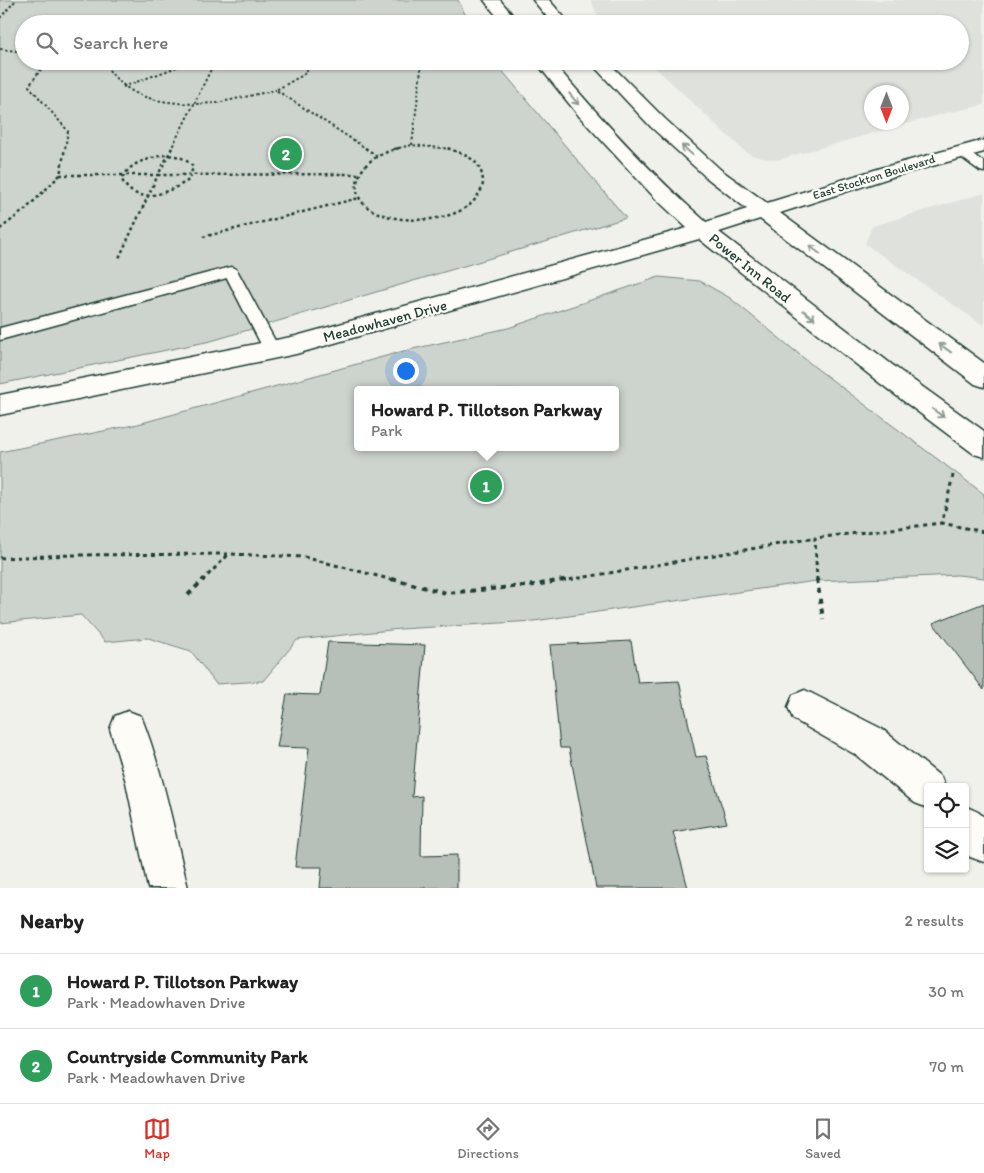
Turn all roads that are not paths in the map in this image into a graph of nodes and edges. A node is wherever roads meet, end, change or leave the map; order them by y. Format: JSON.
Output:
{"nodes":[{"id":1,"x":492,"y":0,"type":"edge"},
{"id":2,"x":541,"y":0,"type":"edge"},
{"id":3,"x":504,"y":15,"type":"edge"},
{"id":4,"x":554,"y":15,"type":"edge"},
{"id":5,"x":550,"y":70,"type":"edge"},
{"id":6,"x":605,"y":70,"type":"edge"},
{"id":7,"x":984,"y":146,"type":"edge"},
{"id":8,"x":960,"y":152,"type":"junction"},
{"id":9,"x":984,"y":168,"type":"edge"},
{"id":10,"x":764,"y":212,"type":"junction"},
{"id":11,"x":703,"y":230,"type":"junction"},
{"id":12,"x":0,"y":334,"type":"edge"},
{"id":13,"x":272,"y":350,"type":"junction"},
{"id":14,"x":984,"y":377,"type":"edge"},
{"id":15,"x":0,"y":405,"type":"edge"},
{"id":16,"x":984,"y":446,"type":"edge"},
{"id":17,"x":805,"y":707,"type":"dead end"},
{"id":18,"x":128,"y":729,"type":"dead end"},
{"id":19,"x":924,"y":787,"type":"edge"},
{"id":20,"x":968,"y":828,"type":"edge"},
{"id":21,"x":984,"y":843,"type":"edge"},
{"id":22,"x":168,"y":888,"type":"edge"}],
"edges":[{"from":1,"to":3,"type":"main road"},
{"from":2,"to":4,"type":"main road"},
{"from":5,"to":11,"type":"main road","name":"Power Inn Road","one_way":true},
{"from":10,"to":6,"type":"main road","one_way":true},
{"from":7,"to":8,"type":"main road","name":"East Stockton Boulevard"},
{"from":8,"to":9,"type":"lane"},
{"from":8,"to":10,"type":"main road","name":"East Stockton Boulevard"},
{"from":10,"to":11,"type":"main road","name":"Meadowhaven Drive"},
{"from":14,"to":10,"type":"main road","one_way":true},
{"from":11,"to":13,"type":"main road","name":"Meadowhaven Drive"},
{"from":11,"to":16,"type":"main road","name":"Power Inn Road","one_way":true},
{"from":12,"to":13,"type":"lane"},
{"from":13,"to":15,"type":"main road","name":"Meadowhaven Drive"},
{"from":17,"to":19,"type":"main road"},
{"from":18,"to":22,"type":"main road"},
{"from":20,"to":21,"type":"main road"}]}
